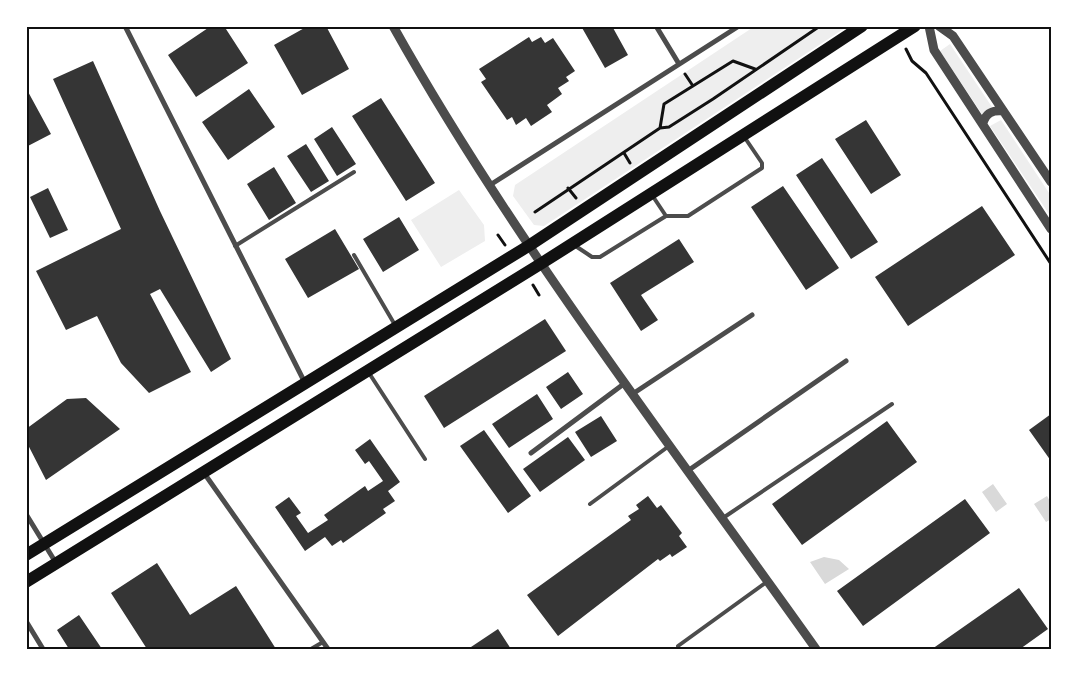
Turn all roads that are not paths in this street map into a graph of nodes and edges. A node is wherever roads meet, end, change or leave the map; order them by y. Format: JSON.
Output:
{"nodes":[{"id":1,"x":125,"y":26,"type":"edge"},
{"id":2,"x":393,"y":26,"type":"edge"},
{"id":3,"x":656,"y":26,"type":"edge"},
{"id":4,"x":739,"y":26,"type":"edge"},
{"id":5,"x":862,"y":26,"type":"edge"},
{"id":6,"x":915,"y":26,"type":"edge"},
{"id":7,"x":929,"y":26,"type":"edge"},
{"id":8,"x":939,"y":26,"type":"edge"},
{"id":9,"x":679,"y":64,"type":"junction"},
{"id":10,"x":1002,"y":111,"type":"junction"},
{"id":11,"x":982,"y":122,"type":"junction"},
{"id":12,"x":744,"y":135,"type":"junction"},
{"id":13,"x":354,"y":172,"type":"dead end"},
{"id":14,"x":1051,"y":182,"type":"edge"},
{"id":15,"x":490,"y":185,"type":"junction"},
{"id":16,"x":651,"y":194,"type":"junction"},
{"id":17,"x":666,"y":216,"type":"junction"},
{"id":18,"x":1051,"y":229,"type":"edge"},
{"id":19,"x":572,"y":244,"type":"junction"},
{"id":20,"x":530,"y":245,"type":"junction"},
{"id":21,"x":235,"y":246,"type":"junction"},
{"id":22,"x":354,"y":255,"type":"dead end"},
{"id":23,"x":542,"y":263,"type":"junction"},
{"id":24,"x":752,"y":315,"type":"dead end"},
{"id":25,"x":396,"y":327,"type":"junction"},
{"id":26,"x":846,"y":361,"type":"dead end"},
{"id":27,"x":368,"y":371,"type":"junction"},
{"id":28,"x":626,"y":382,"type":"junction"},
{"id":29,"x":305,"y":384,"type":"junction"},
{"id":30,"x":634,"y":393,"type":"junction"},
{"id":31,"x":892,"y":404,"type":"dead end"},
{"id":32,"x":671,"y":445,"type":"junction"},
{"id":33,"x":531,"y":453,"type":"dead end"},
{"id":34,"x":425,"y":459,"type":"dead end"},
{"id":35,"x":689,"y":470,"type":"junction"},
{"id":36,"x":204,"y":473,"type":"junction"},
{"id":37,"x":590,"y":504,"type":"dead end"},
{"id":38,"x":26,"y":514,"type":"edge"},
{"id":39,"x":723,"y":518,"type":"junction"},
{"id":40,"x":44,"y":544,"type":"junction"},
{"id":41,"x":26,"y":555,"type":"edge"},
{"id":42,"x":57,"y":564,"type":"junction"},
{"id":43,"x":768,"y":581,"type":"junction"},
{"id":44,"x":26,"y":582,"type":"edge"},
{"id":45,"x":26,"y":621,"type":"edge"},
{"id":46,"x":323,"y":642,"type":"junction"},
{"id":47,"x":678,"y":646,"type":"dead end"},
{"id":48,"x":43,"y":649,"type":"edge"},
{"id":49,"x":311,"y":649,"type":"edge"},
{"id":50,"x":328,"y":649,"type":"edge"},
{"id":51,"x":816,"y":649,"type":"edge"}],
"edges":[{"from":1,"to":21,"type":"street"},
{"from":2,"to":15,"type":"street"},
{"from":3,"to":9,"type":"street"},
{"from":4,"to":9,"type":"street"},
{"from":5,"to":20,"type":"main road"},
{"from":6,"to":12,"type":"main road"},
{"from":7,"to":11,"type":"street"},
{"from":8,"to":10,"type":"street"},
{"from":9,"to":15,"type":"street"},
{"from":10,"to":11,"type":"street"},
{"from":10,"to":14,"type":"street"},
{"from":11,"to":18,"type":"street"},
{"from":12,"to":16,"type":"main road"},
{"from":12,"to":17,"type":"lane"},
{"from":13,"to":21,"type":"lane"},
{"from":15,"to":20,"type":"street"},
{"from":16,"to":17,"type":"lane"},
{"from":16,"to":19,"type":"main road"},
{"from":17,"to":19,"type":"lane"},
{"from":19,"to":23,"type":"main road"},
{"from":20,"to":23,"type":"street"},
{"from":20,"to":25,"type":"main road"},
{"from":21,"to":29,"type":"street"},
{"from":22,"to":25,"type":"lane"},
{"from":23,"to":27,"type":"main road"},
{"from":23,"to":28,"type":"street"},
{"from":24,"to":30,"type":"street"},
{"from":25,"to":29,"type":"main road"},
{"from":26,"to":35,"type":"street"},
{"from":27,"to":34,"type":"lane"},
{"from":27,"to":36,"type":"main road"},
{"from":28,"to":30,"type":"street"},
{"from":28,"to":33,"type":"street"},
{"from":29,"to":40,"type":"main road"},
{"from":30,"to":32,"type":"street"},
{"from":31,"to":39,"type":"lane"},
{"from":32,"to":35,"type":"street"},
{"from":32,"to":37,"type":"lane"},
{"from":35,"to":39,"type":"street"},
{"from":36,"to":42,"type":"main road"},
{"from":36,"to":46,"type":"street"},
{"from":38,"to":40,"type":"street"},
{"from":39,"to":43,"type":"street"},
{"from":40,"to":41,"type":"main road"},
{"from":40,"to":42,"type":"street"},
{"from":42,"to":44,"type":"main road"},
{"from":43,"to":47,"type":"lane"},
{"from":43,"to":51,"type":"street"},
{"from":45,"to":48,"type":"street"},
{"from":46,"to":49,"type":"lane"},
{"from":46,"to":50,"type":"street"}]}
